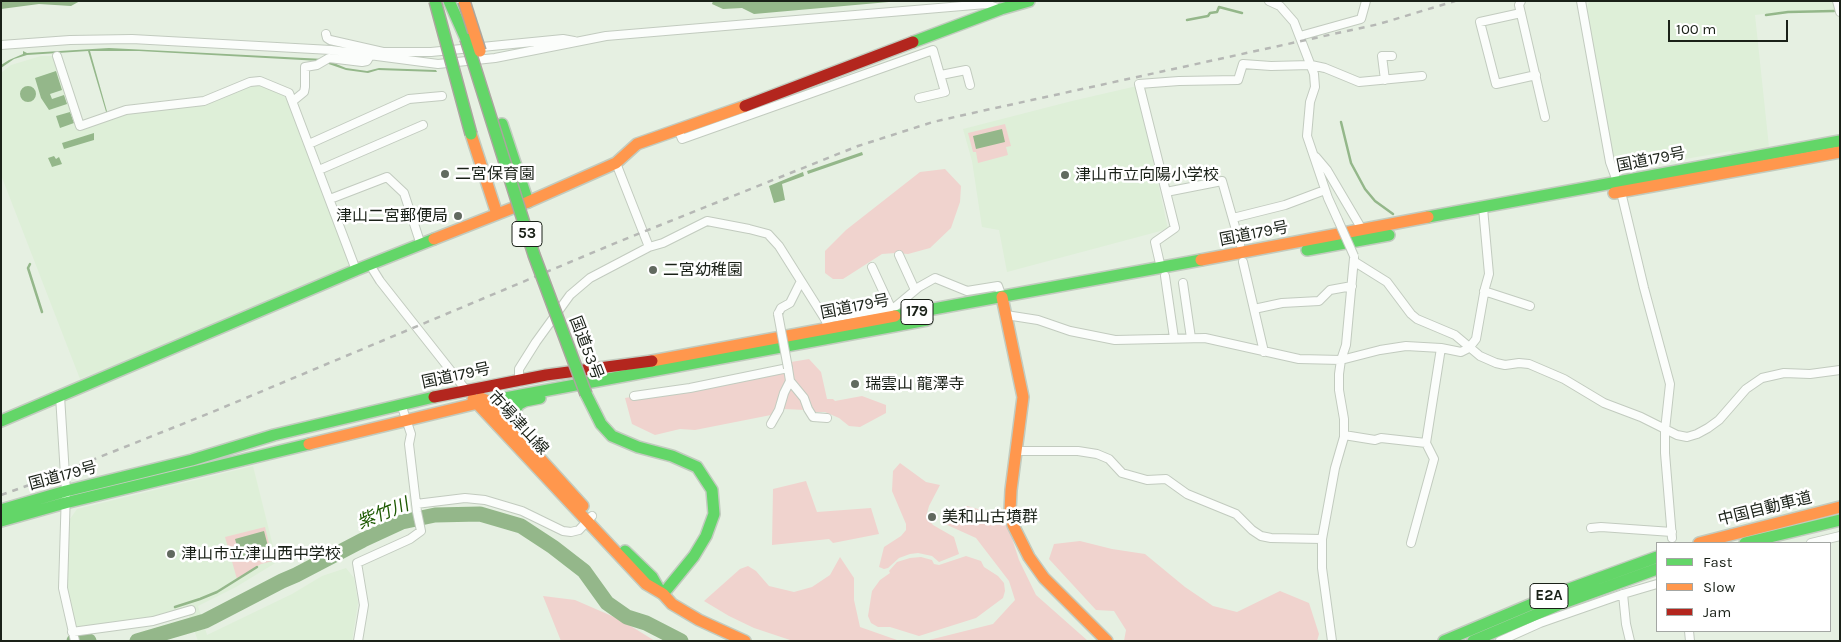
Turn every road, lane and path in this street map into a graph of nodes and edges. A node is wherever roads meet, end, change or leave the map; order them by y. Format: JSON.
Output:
{"nodes":[{"id":1,"x":435,"y":1,"type":"edge"},
{"id":2,"x":449,"y":1,"type":"edge"},
{"id":3,"x":456,"y":1,"type":"edge"},
{"id":4,"x":464,"y":1,"type":"edge"},
{"id":5,"x":1029,"y":1,"type":"edge"},
{"id":6,"x":1269,"y":1,"type":"edge"},
{"id":7,"x":1366,"y":1,"type":"edge"},
{"id":8,"x":1521,"y":1,"type":"edge"},
{"id":9,"x":1581,"y":1,"type":"edge"},
{"id":10,"x":949,"y":4,"type":"edge"},
{"id":11,"x":1001,"y":9,"type":"junction"},
{"id":12,"x":1521,"y":13,"type":"junction"},
{"id":13,"x":326,"y":34,"type":"dead end"},
{"id":14,"x":1300,"y":36,"type":"junction"},
{"id":15,"x":466,"y":39,"type":"junction"},
{"id":16,"x":576,"y":41,"type":"junction"},
{"id":17,"x":1,"y":45,"type":"edge"},
{"id":18,"x":894,"y":50,"type":"junction"},
{"id":19,"x":384,"y":52,"type":"junction"},
{"id":20,"x":57,"y":56,"type":"dead end"},
{"id":21,"x":370,"y":56,"type":"junction"},
{"id":22,"x":1392,"y":56,"type":"dead end"},
{"id":23,"x":898,"y":63,"type":"junction"},
{"id":24,"x":1311,"y":65,"type":"junction"},
{"id":25,"x":941,"y":75,"type":"junction"},
{"id":26,"x":1536,"y":75,"type":"junction"},
{"id":27,"x":1422,"y":76,"type":"dead end"},
{"id":28,"x":1385,"y":80,"type":"junction"},
{"id":29,"x":970,"y":86,"type":"dead end"},
{"id":30,"x":442,"y":96,"type":"dead end"},
{"id":31,"x":782,"y":98,"type":"junction"},
{"id":32,"x":919,"y":98,"type":"dead end"},
{"id":33,"x":293,"y":101,"type":"junction"},
{"id":34,"x":1545,"y":117,"type":"dead end"},
{"id":35,"x":423,"y":125,"type":"dead end"},
{"id":36,"x":1840,"y":141,"type":"edge"},
{"id":37,"x":309,"y":144,"type":"junction"},
{"id":38,"x":1840,"y":152,"type":"edge"},
{"id":39,"x":1313,"y":153,"type":"junction"},
{"id":40,"x":616,"y":163,"type":"junction"},
{"id":41,"x":319,"y":170,"type":"junction"},
{"id":42,"x":1620,"y":187,"type":"junction"},
{"id":43,"x":1325,"y":190,"type":"junction"},
{"id":44,"x":1166,"y":192,"type":"junction"},
{"id":45,"x":330,"y":199,"type":"junction"},
{"id":46,"x":528,"y":202,"type":"junction"},
{"id":47,"x":1484,"y":213,"type":"junction"},
{"id":48,"x":497,"y":214,"type":"junction"},
{"id":49,"x":1233,"y":218,"type":"junction"},
{"id":50,"x":1364,"y":235,"type":"junction"},
{"id":51,"x":1240,"y":244,"type":"dead end"},
{"id":52,"x":421,"y":245,"type":"junction"},
{"id":53,"x":649,"y":247,"type":"junction"},
{"id":54,"x":899,"y":255,"type":"dead end"},
{"id":55,"x":1354,"y":259,"type":"junction"},
{"id":56,"x":1243,"y":262,"type":"junction"},
{"id":57,"x":370,"y":265,"type":"junction"},
{"id":58,"x":872,"y":267,"type":"dead end"},
{"id":59,"x":356,"y":270,"type":"junction"},
{"id":60,"x":1163,"y":272,"type":"junction"},
{"id":61,"x":801,"y":281,"type":"junction"},
{"id":62,"x":1183,"y":283,"type":"dead end"},
{"id":63,"x":1352,"y":286,"type":"junction"},
{"id":64,"x":915,"y":290,"type":"junction"},
{"id":65,"x":1484,"y":291,"type":"junction"},
{"id":66,"x":1004,"y":305,"type":"junction"},
{"id":67,"x":1530,"y":306,"type":"dead end"},
{"id":68,"x":891,"y":308,"type":"junction"},
{"id":69,"x":1254,"y":309,"type":"junction"},
{"id":70,"x":828,"y":329,"type":"junction"},
{"id":71,"x":1174,"y":338,"type":"junction"},
{"id":72,"x":1191,"y":338,"type":"junction"},
{"id":73,"x":1441,"y":348,"type":"junction"},
{"id":74,"x":1469,"y":348,"type":"junction"},
{"id":75,"x":1264,"y":352,"type":"junction"},
{"id":76,"x":1340,"y":360,"type":"junction"},
{"id":77,"x":788,"y":368,"type":"junction"},
{"id":78,"x":1840,"y":370,"type":"edge"},
{"id":79,"x":519,"y":380,"type":"junction"},
{"id":80,"x":790,"y":381,"type":"junction"},
{"id":81,"x":567,"y":387,"type":"junction"},
{"id":82,"x":466,"y":390,"type":"junction"},
{"id":83,"x":60,"y":396,"type":"junction"},
{"id":84,"x":522,"y":396,"type":"junction"},
{"id":85,"x":634,"y":396,"type":"dead end"},
{"id":86,"x":482,"y":402,"type":"junction"},
{"id":87,"x":401,"y":404,"type":"junction"},
{"id":88,"x":827,"y":418,"type":"dead end"},
{"id":89,"x":406,"y":420,"type":"junction"},
{"id":90,"x":1,"y":421,"type":"edge"},
{"id":91,"x":771,"y":424,"type":"dead end"},
{"id":92,"x":1665,"y":430,"type":"junction"},
{"id":93,"x":1344,"y":435,"type":"junction"},
{"id":94,"x":521,"y":438,"type":"junction"},
{"id":95,"x":1426,"y":443,"type":"junction"},
{"id":96,"x":1017,"y":451,"type":"junction"},
{"id":97,"x":65,"y":497,"type":"junction"},
{"id":98,"x":1840,"y":507,"type":"edge"},
{"id":99,"x":417,"y":508,"type":"junction"},
{"id":100,"x":1,"y":510,"type":"edge"},
{"id":101,"x":590,"y":518,"type":"junction"},
{"id":102,"x":1840,"y":520,"type":"edge"},
{"id":103,"x":1,"y":521,"type":"edge"},
{"id":104,"x":1591,"y":528,"type":"dead end"},
{"id":105,"x":1840,"y":536,"type":"edge"},
{"id":106,"x":1322,"y":539,"type":"junction"},
{"id":107,"x":1703,"y":542,"type":"edge"},
{"id":108,"x":1749,"y":542,"type":"edge"},
{"id":109,"x":1815,"y":542,"type":"edge"},
{"id":110,"x":1411,"y":543,"type":"dead end"},
{"id":111,"x":1656,"y":557,"type":"edge"},
{"id":112,"x":1656,"y":569,"type":"edge"},
{"id":113,"x":1656,"y":584,"type":"edge"},
{"id":114,"x":663,"y":594,"type":"junction"},
{"id":115,"x":1623,"y":594,"type":"junction"},
{"id":116,"x":191,"y":610,"type":"dead end"},
{"id":117,"x":72,"y":632,"type":"junction"},
{"id":118,"x":75,"y":641,"type":"edge"},
{"id":119,"x":358,"y":641,"type":"edge"},
{"id":120,"x":746,"y":641,"type":"edge"},
{"id":121,"x":1107,"y":641,"type":"edge"},
{"id":122,"x":1332,"y":641,"type":"edge"},
{"id":123,"x":1444,"y":641,"type":"edge"},
{"id":124,"x":1473,"y":641,"type":"edge"},
{"id":125,"x":1500,"y":641,"type":"edge"},
{"id":126,"x":1630,"y":641,"type":"edge"}],
"edges":[{"from":1,"to":48,"type":"main road","bridge":true},
{"from":2,"to":15,"type":"main road","name":"国道53号","number":"53"},
{"from":3,"to":15,"type":"main road","name":"国道53号","number":"53"},
{"from":4,"to":46,"type":"main road","bridge":true},
{"from":5,"to":11,"type":"main road"},
{"from":6,"to":14,"type":"street"},
{"from":7,"to":14,"type":"street"},
{"from":8,"to":12,"type":"street"},
{"from":9,"to":42,"type":"street"},
{"from":10,"to":11,"type":"street"},
{"from":10,"to":16,"type":"street"},
{"from":11,"to":18,"type":"main road"},
{"from":12,"to":26,"type":"street"},
{"from":12,"to":26,"type":"street"},
{"from":13,"to":19,"type":"street"},
{"from":14,"to":24,"type":"street"},
{"from":15,"to":114,"type":"main road","name":"国道53号","number":"53","bridge":true},
{"from":16,"to":19,"type":"street"},
{"from":16,"to":21,"type":"street"},
{"from":17,"to":21,"type":"street"},
{"from":18,"to":23,"type":"street"},
{"from":18,"to":31,"type":"main road"},
{"from":19,"to":21,"type":"street"},
{"from":20,"to":33,"type":"street"},
{"from":21,"to":33,"type":"street"},
{"from":22,"to":28,"type":"street"},
{"from":23,"to":25,"type":"street"},
{"from":23,"to":31,"type":"street"},
{"from":24,"to":28,"type":"street"},
{"from":24,"to":39,"type":"street"},
{"from":24,"to":44,"type":"street"},
{"from":25,"to":29,"type":"street"},
{"from":25,"to":32,"type":"street"},
{"from":26,"to":34,"type":"street"},
{"from":27,"to":28,"type":"street"},
{"from":30,"to":37,"type":"street"},
{"from":31,"to":40,"type":"main road"},
{"from":33,"to":37,"type":"street"},
{"from":35,"to":41,"type":"street"},
{"from":36,"to":42,"type":"main road","name":"国道179号","number":"179"},
{"from":37,"to":41,"type":"street"},
{"from":38,"to":42,"type":"main road","name":"国道179号","number":"179"},
{"from":39,"to":43,"type":"street"},
{"from":39,"to":50,"type":"street"},
{"from":40,"to":46,"type":"main road"},
{"from":40,"to":53,"type":"street"},
{"from":41,"to":45,"type":"street"},
{"from":42,"to":47,"type":"main road","name":"国道179号","number":"179"},
{"from":42,"to":92,"type":"street"},
{"from":43,"to":49,"type":"street"},
{"from":43,"to":55,"type":"street","bridge":true},
{"from":44,"to":49,"type":"street"},
{"from":44,"to":60,"type":"street"},
{"from":45,"to":52,"type":"street"},
{"from":45,"to":59,"type":"street"},
{"from":46,"to":48,"type":"main road"},
{"from":47,"to":50,"type":"main road","name":"国道179号","number":"179"},
{"from":47,"to":65,"type":"street"},
{"from":48,"to":52,"type":"main road"},
{"from":49,"to":51,"type":"street"},
{"from":50,"to":56,"type":"main road","name":"国道179号","number":"179"},
{"from":50,"to":60,"type":"main road","name":"国道179号","number":"179"},
{"from":52,"to":57,"type":"main road"},
{"from":53,"to":61,"type":"street"},
{"from":53,"to":79,"type":"street"},
{"from":54,"to":64,"type":"street"},
{"from":55,"to":63,"type":"street"},
{"from":55,"to":74,"type":"street"},
{"from":56,"to":60,"type":"main road","name":"国道179号","number":"179"},
{"from":56,"to":69,"type":"street"},
{"from":57,"to":59,"type":"main road"},
{"from":57,"to":82,"type":"street"},
{"from":58,"to":68,"type":"street"},
{"from":59,"to":83,"type":"main road"},
{"from":60,"to":66,"type":"main road","name":"国道179号","number":"179"},
{"from":60,"to":71,"type":"street"},
{"from":61,"to":70,"type":"street"},
{"from":61,"to":77,"type":"street","bridge":true},
{"from":62,"to":72,"type":"street"},
{"from":63,"to":69,"type":"street"},
{"from":63,"to":76,"type":"street"},
{"from":64,"to":66,"type":"street"},
{"from":64,"to":68,"type":"street"},
{"from":65,"to":67,"type":"street"},
{"from":65,"to":74,"type":"street"},
{"from":66,"to":70,"type":"main road","name":"国道179号","number":"179"},
{"from":66,"to":71,"type":"street"},
{"from":66,"to":96,"type":"main road"},
{"from":68,"to":70,"type":"street"},
{"from":69,"to":75,"type":"street"},
{"from":70,"to":79,"type":"main road","name":"国道179号","number":"179"},
{"from":70,"to":81,"type":"main road","name":"国道179号","number":"179"},
{"from":71,"to":72,"type":"street"},
{"from":72,"to":75,"type":"street"},
{"from":73,"to":74,"type":"street"},
{"from":73,"to":76,"type":"street"},
{"from":73,"to":95,"type":"street"},
{"from":74,"to":92,"type":"street"},
{"from":75,"to":76,"type":"street"},
{"from":76,"to":93,"type":"street"},
{"from":77,"to":80,"type":"street"},
{"from":77,"to":85,"type":"street"},
{"from":78,"to":92,"type":"street"},
{"from":79,"to":82,"type":"main road","name":"国道179号","number":"179"},
{"from":79,"to":84,"type":"street"},
{"from":80,"to":88,"type":"street"},
{"from":80,"to":91,"type":"street"},
{"from":81,"to":84,"type":"main road","name":"国道179号","number":"179"},
{"from":81,"to":94,"type":"main road"},
{"from":82,"to":86,"type":"main road","name":"市場津山線"},
{"from":82,"to":87,"type":"main road","name":"国道179号","number":"179"},
{"from":83,"to":90,"type":"main road"},
{"from":83,"to":97,"type":"street"},
{"from":84,"to":86,"type":"main road","name":"国道179号","number":"179"},
{"from":86,"to":89,"type":"main road","name":"国道179号","number":"179"},
{"from":86,"to":94,"type":"main road","name":"市場津山線"},
{"from":86,"to":101,"type":"main road","name":"市場津山線"},
{"from":87,"to":89,"type":"street"},
{"from":87,"to":97,"type":"main road","name":"国道179号","number":"179"},
{"from":89,"to":97,"type":"main road","name":"国道179号","number":"179"},
{"from":89,"to":99,"type":"street"},
{"from":92,"to":104,"type":"street"},
{"from":93,"to":95,"type":"street"},
{"from":93,"to":106,"type":"street"},
{"from":94,"to":101,"type":"main road","name":"市場津山線"},
{"from":95,"to":110,"type":"street"},
{"from":96,"to":106,"type":"street"},
{"from":96,"to":121,"type":"main road"},
{"from":97,"to":100,"type":"main road","name":"国道179号","number":"179"},
{"from":97,"to":103,"type":"main road","name":"国道179号","number":"179"},
{"from":97,"to":117,"type":"street"},
{"from":98,"to":107,"type":"main road","name":"中国自動車道"},
{"from":99,"to":101,"type":"street"},
{"from":99,"to":119,"type":"street"},
{"from":101,"to":114,"type":"main road","name":"市場津山線"},
{"from":102,"to":108,"type":"main road","name":"中国自動車道"},
{"from":105,"to":109,"type":"street"},
{"from":106,"to":122,"type":"street"},
{"from":111,"to":123,"type":"main road","number":"E2A"},
{"from":112,"to":124,"type":"main road","number":"E2A"},
{"from":113,"to":115,"type":"street"},
{"from":114,"to":120,"type":"main road","name":"市場津山線"},
{"from":115,"to":125,"type":"street"},
{"from":115,"to":126,"type":"street"},
{"from":116,"to":117,"type":"street"},
{"from":117,"to":118,"type":"street"}]}
